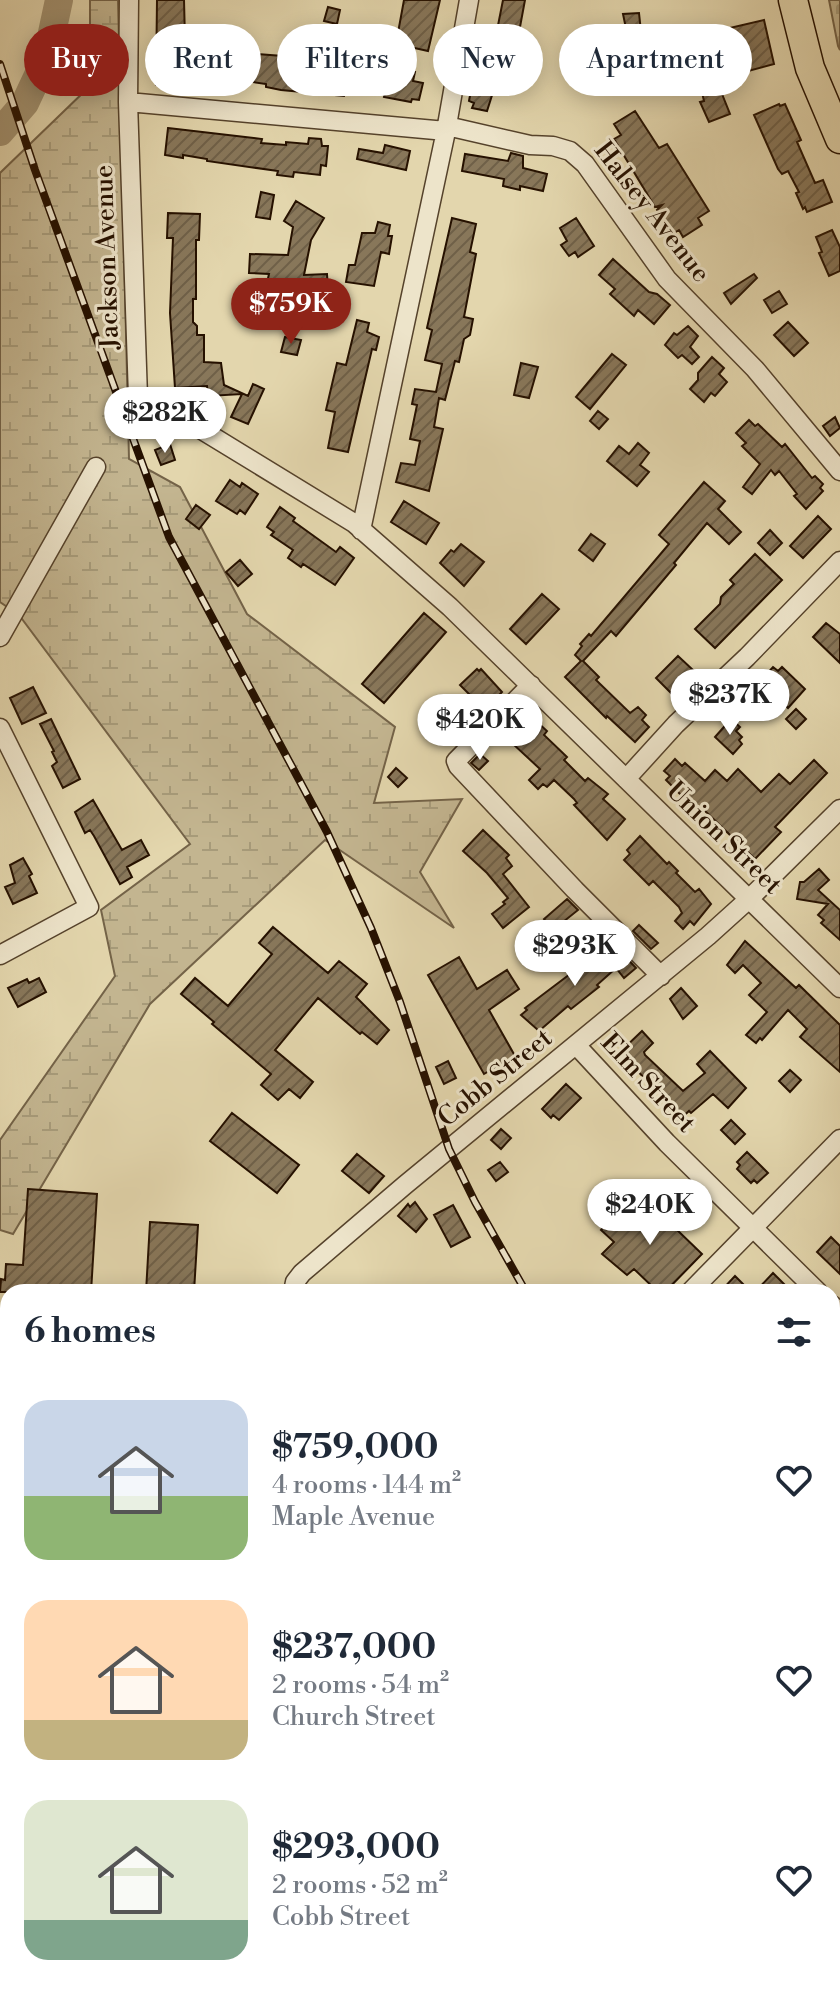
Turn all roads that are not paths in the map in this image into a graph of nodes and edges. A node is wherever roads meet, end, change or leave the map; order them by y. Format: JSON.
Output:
{"nodes":[{"id":1,"x":129,"y":0,"type":"edge"},
{"id":2,"x":469,"y":0,"type":"edge"},
{"id":3,"x":793,"y":0,"type":"edge"},
{"id":4,"x":128,"y":102,"type":"junction"},
{"id":5,"x":446,"y":129,"type":"junction"},
{"id":6,"x":840,"y":139,"type":"edge"},
{"id":7,"x":96,"y":467,"type":"dead end"},
{"id":8,"x":840,"y":471,"type":"edge"},
{"id":9,"x":361,"y":530,"type":"junction"},
{"id":10,"x":840,"y":561,"type":"edge"},
{"id":11,"x":0,"y":637,"type":"edge"},
{"id":12,"x":531,"y":685,"type":"junction"},
{"id":13,"x":0,"y":728,"type":"edge"},
{"id":14,"x":626,"y":779,"type":"junction"},
{"id":15,"x":840,"y":809,"type":"edge"},
{"id":16,"x":749,"y":899,"type":"junction"},
{"id":17,"x":0,"y":955,"type":"edge"},
{"id":18,"x":661,"y":976,"type":"junction"},
{"id":19,"x":840,"y":988,"type":"edge"},
{"id":20,"x":576,"y":1045,"type":"junction"},
{"id":21,"x":840,"y":1139,"type":"edge"},
{"id":22,"x":754,"y":1227,"type":"junction"},
{"id":23,"x":295,"y":1284,"type":"edge"},
{"id":24,"x":698,"y":1284,"type":"edge"},
{"id":25,"x":810,"y":1284,"type":"edge"}],
"edges":[{"from":1,"to":4,"type":"street","name":"Jackson Avenue"},
{"from":2,"to":5,"type":"street"},
{"from":3,"to":6,"type":"main road"},
{"from":4,"to":5,"type":"street","name":"Halsey Avenue"},
{"from":4,"to":9,"type":"street","name":"Jackson Avenue"},
{"from":5,"to":8,"type":"street","name":"Halsey Avenue"},
{"from":5,"to":9,"type":"street"},
{"from":7,"to":11,"type":"street"},
{"from":9,"to":12,"type":"street","name":"Union Street"},
{"from":10,"to":14,"type":"street"},
{"from":12,"to":14,"type":"street","name":"Union Street"},
{"from":12,"to":18,"type":"street"},
{"from":13,"to":17,"type":"street"},
{"from":14,"to":16,"type":"street","name":"Union Street"},
{"from":15,"to":16,"type":"street","name":"Cobb Street"},
{"from":16,"to":18,"type":"street","name":"Cobb Street"},
{"from":16,"to":19,"type":"street","name":"Union Street"},
{"from":18,"to":20,"type":"street","name":"Cobb Street"},
{"from":20,"to":22,"type":"street","name":"Elm Street"},
{"from":20,"to":23,"type":"street","name":"Cobb Street"},
{"from":21,"to":22,"type":"street"},
{"from":22,"to":24,"type":"street"},
{"from":22,"to":25,"type":"street","name":"Elm Street"}]}
